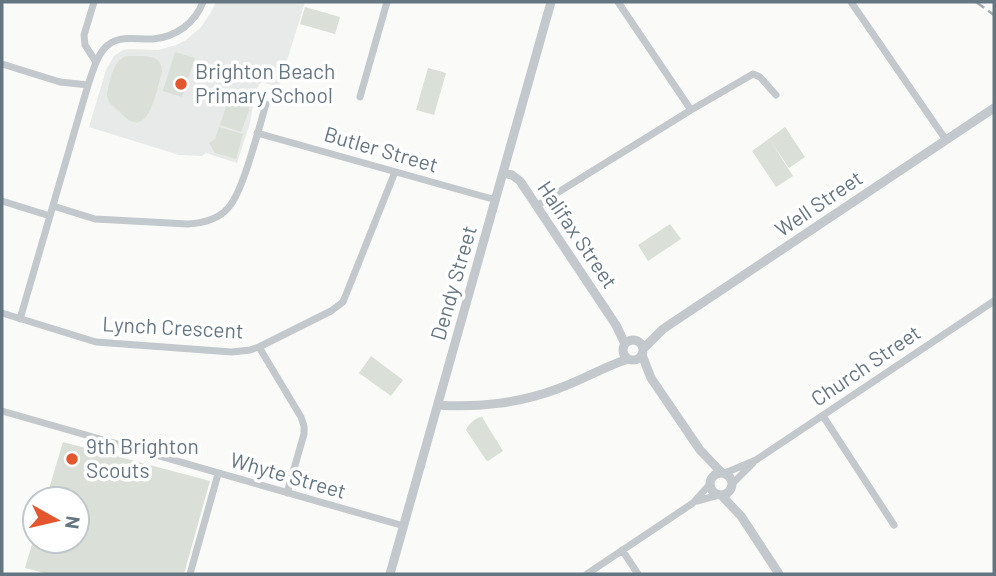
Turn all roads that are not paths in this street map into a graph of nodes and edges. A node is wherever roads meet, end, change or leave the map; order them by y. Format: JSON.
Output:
{"nodes":[{"id":1,"x":94,"y":2,"type":"edge"},
{"id":2,"x":203,"y":2,"type":"edge"},
{"id":3,"x":387,"y":2,"type":"edge"},
{"id":4,"x":551,"y":2,"type":"edge"},
{"id":5,"x":618,"y":2,"type":"edge"},
{"id":6,"x":850,"y":2,"type":"edge"},
{"id":7,"x":96,"y":62,"type":"junction"},
{"id":8,"x":2,"y":64,"type":"edge"},
{"id":9,"x":88,"y":85,"type":"junction"},
{"id":10,"x":776,"y":95,"type":"dead end"},
{"id":11,"x":360,"y":97,"type":"dead end"},
{"id":12,"x":266,"y":104,"type":"dead end"},
{"id":13,"x":691,"y":110,"type":"junction"},
{"id":14,"x":993,"y":112,"type":"edge"},
{"id":15,"x":257,"y":133,"type":"junction"},
{"id":16,"x":946,"y":140,"type":"junction"},
{"id":17,"x":395,"y":172,"type":"junction"},
{"id":18,"x":503,"y":173,"type":"junction"},
{"id":19,"x":496,"y":200,"type":"junction"},
{"id":20,"x":2,"y":201,"type":"edge"},
{"id":21,"x":53,"y":206,"type":"junction"},
{"id":22,"x":536,"y":206,"type":"junction"},
{"id":23,"x":50,"y":216,"type":"junction"},
{"id":24,"x":994,"y":301,"type":"edge"},
{"id":25,"x":2,"y":313,"type":"edge"},
{"id":26,"x":20,"y":319,"type":"junction"},
{"id":27,"x":259,"y":347,"type":"junction"},
{"id":28,"x":633,"y":350,"type":"junction"},
{"id":29,"x":438,"y":405,"type":"junction"},
{"id":30,"x":2,"y":411,"type":"edge"},
{"id":31,"x":822,"y":416,"type":"junction"},
{"id":32,"x":699,"y":450,"type":"junction"},
{"id":33,"x":756,"y":460,"type":"junction"},
{"id":34,"x":724,"y":473,"type":"junction"},
{"id":35,"x":218,"y":474,"type":"junction"},
{"id":36,"x":711,"y":482,"type":"junction"},
{"id":37,"x":726,"y":491,"type":"junction"},
{"id":38,"x":287,"y":493,"type":"junction"},
{"id":39,"x":693,"y":503,"type":"junction"},
{"id":40,"x":894,"y":525,"type":"dead end"},
{"id":41,"x":404,"y":526,"type":"junction"},
{"id":42,"x":622,"y":550,"type":"junction"},
{"id":43,"x":190,"y":574,"type":"edge"},
{"id":44,"x":390,"y":574,"type":"edge"},
{"id":45,"x":587,"y":574,"type":"edge"},
{"id":46,"x":638,"y":574,"type":"edge"},
{"id":47,"x":779,"y":574,"type":"edge"}],
"edges":[{"from":1,"to":7,"type":"street"},
{"from":2,"to":7,"type":"street"},
{"from":3,"to":11,"type":"street"},
{"from":4,"to":18,"type":"street","name":"Dendy Street"},
{"from":5,"to":13,"type":"street"},
{"from":6,"to":16,"type":"street"},
{"from":7,"to":9,"type":"street"},
{"from":8,"to":9,"type":"street"},
{"from":9,"to":21,"type":"street"},
{"from":10,"to":13,"type":"street"},
{"from":12,"to":15,"type":"street"},
{"from":13,"to":22,"type":"street"},
{"from":14,"to":16,"type":"street","name":"Well Street"},
{"from":15,"to":17,"type":"street","name":"Butler Street"},
{"from":15,"to":21,"type":"street"},
{"from":16,"to":28,"type":"street","name":"Well Street"},
{"from":17,"to":19,"type":"street","name":"Butler Street"},
{"from":17,"to":27,"type":"street","name":"Lynch Crescent"},
{"from":18,"to":19,"type":"street","name":"Dendy Street"},
{"from":18,"to":22,"type":"street","name":"Halifax Street"},
{"from":19,"to":29,"type":"street","name":"Dendy Street"},
{"from":20,"to":23,"type":"street"},
{"from":21,"to":23,"type":"street"},
{"from":22,"to":28,"type":"street","name":"Halifax Street"},
{"from":23,"to":26,"type":"street"},
{"from":24,"to":31,"type":"street","name":"Church Street"},
{"from":25,"to":26,"type":"street","name":"Lynch Crescent"},
{"from":26,"to":27,"type":"street","name":"Lynch Crescent"},
{"from":27,"to":38,"type":"street"},
{"from":28,"to":29,"type":"street","name":"Well Street"},
{"from":28,"to":32,"type":"street","name":"Halifax Street"},
{"from":29,"to":41,"type":"street","name":"Dendy Street"},
{"from":30,"to":35,"type":"street","name":"Whyte Street"},
{"from":31,"to":33,"type":"street","name":"Church Street"},
{"from":31,"to":40,"type":"street"},
{"from":32,"to":34,"type":"street","name":"Halifax Street"},
{"from":32,"to":36,"type":"street","name":"Halifax Street"},
{"from":33,"to":34,"type":"street","name":"Church Street"},
{"from":33,"to":37,"type":"street","name":"Church Street"},
{"from":34,"to":36,"type":"street"},
{"from":34,"to":37,"type":"street"},
{"from":35,"to":38,"type":"street","name":"Whyte Street"},
{"from":35,"to":43,"type":"street"},
{"from":36,"to":37,"type":"street"},
{"from":36,"to":39,"type":"street","name":"Church Street"},
{"from":37,"to":39,"type":"street","name":"Church Street"},
{"from":37,"to":47,"type":"street"},
{"from":38,"to":41,"type":"street","name":"Whyte Street"},
{"from":39,"to":42,"type":"street","name":"Church Street"},
{"from":41,"to":44,"type":"street","name":"Dendy Street"},
{"from":42,"to":45,"type":"street","name":"Church Street"},
{"from":42,"to":46,"type":"street"}]}
